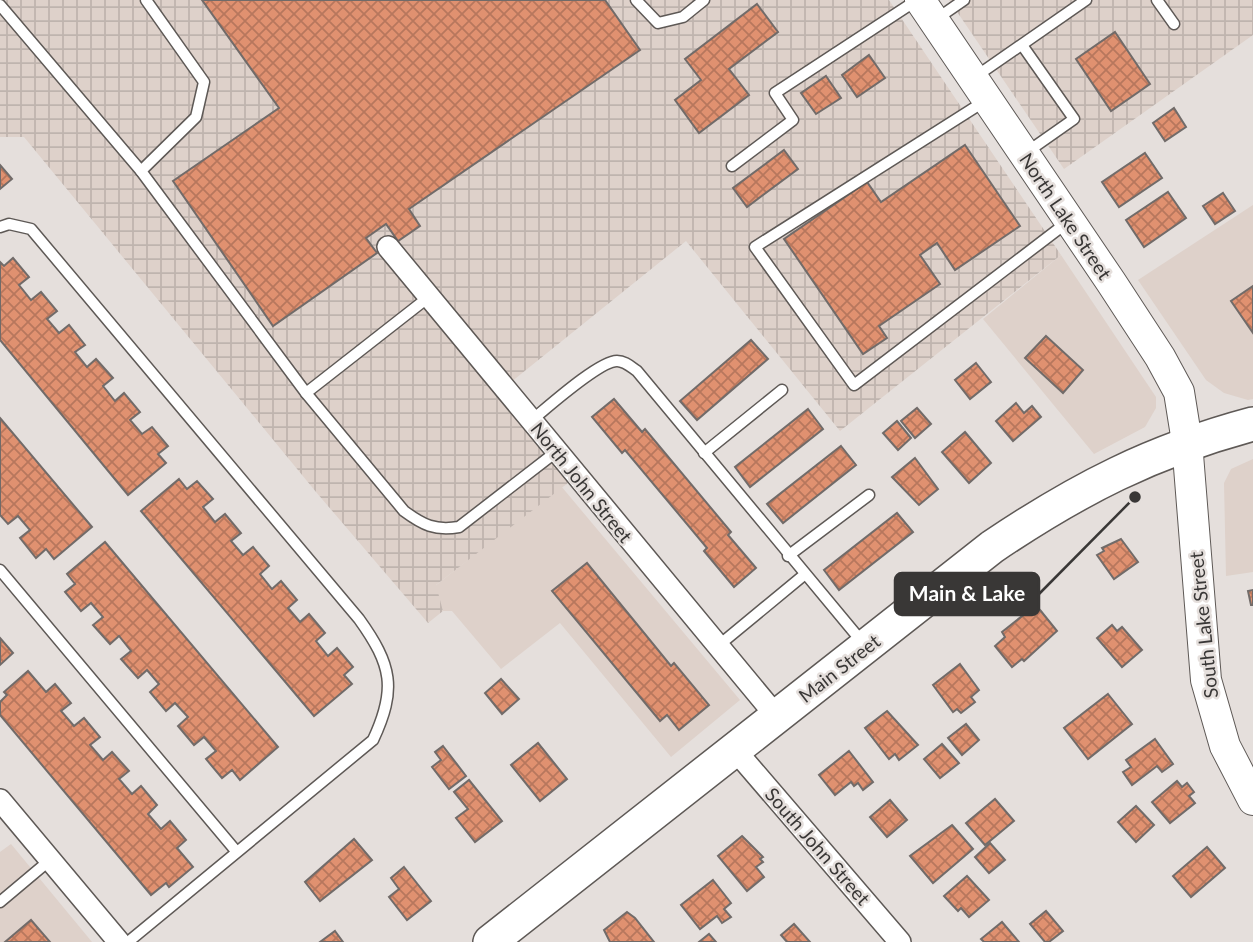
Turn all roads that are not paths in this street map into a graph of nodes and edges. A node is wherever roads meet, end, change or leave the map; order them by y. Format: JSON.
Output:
{"nodes":[{"id":1,"x":146,"y":0,"type":"edge"},
{"id":2,"x":636,"y":0,"type":"edge"},
{"id":3,"x":704,"y":0,"type":"edge"},
{"id":4,"x":964,"y":0,"type":"edge"},
{"id":5,"x":1086,"y":0,"type":"edge"},
{"id":6,"x":1157,"y":0,"type":"edge"},
{"id":7,"x":0,"y":5,"type":"edge"},
{"id":8,"x":923,"y":7,"type":"edge"},
{"id":9,"x":1174,"y":24,"type":"dead end"},
{"id":10,"x":1022,"y":45,"type":"junction"},
{"id":11,"x":980,"y":89,"type":"junction"},
{"id":12,"x":1024,"y":154,"type":"junction"},
{"id":13,"x":732,"y":166,"type":"dead end"},
{"id":14,"x":141,"y":171,"type":"junction"},
{"id":15,"x":1069,"y":220,"type":"junction"},
{"id":16,"x":0,"y":227,"type":"edge"},
{"id":17,"x":388,"y":247,"type":"dead end"},
{"id":18,"x":430,"y":296,"type":"junction"},
{"id":19,"x":782,"y":390,"type":"dead end"},
{"id":20,"x":306,"y":393,"type":"junction"},
{"id":21,"x":532,"y":420,"type":"junction"},
{"id":22,"x":1253,"y":424,"type":"edge"},
{"id":23,"x":1187,"y":442,"type":"junction"},
{"id":24,"x":556,"y":452,"type":"junction"},
{"id":25,"x":704,"y":453,"type":"junction"},
{"id":26,"x":869,"y":495,"type":"dead end"},
{"id":27,"x":788,"y":556,"type":"junction"},
{"id":28,"x":0,"y":570,"type":"edge"},
{"id":29,"x":804,"y":575,"type":"junction"},
{"id":30,"x":718,"y":646,"type":"junction"},
{"id":31,"x":866,"y":646,"type":"junction"},
{"id":32,"x":777,"y":717,"type":"junction"},
{"id":33,"x":735,"y":750,"type":"junction"},
{"id":34,"x":0,"y":800,"type":"edge"},
{"id":35,"x":1253,"y":800,"type":"edge"},
{"id":36,"x":236,"y":851,"type":"junction"},
{"id":37,"x":50,"y":860,"type":"junction"},
{"id":38,"x":0,"y":902,"type":"edge"},
{"id":39,"x":119,"y":942,"type":"edge"},
{"id":40,"x":128,"y":942,"type":"edge"},
{"id":41,"x":490,"y":942,"type":"edge"},
{"id":42,"x":900,"y":942,"type":"edge"}],
"edges":[{"from":1,"to":14,"type":"lane"},
{"from":2,"to":3,"type":"lane"},
{"from":4,"to":8,"type":"lane"},
{"from":5,"to":10,"type":"lane"},
{"from":6,"to":9,"type":"lane"},
{"from":7,"to":14,"type":"lane"},
{"from":8,"to":11,"type":"main road","name":"North Lake Street"},
{"from":8,"to":13,"type":"lane"},
{"from":10,"to":11,"type":"lane"},
{"from":10,"to":12,"type":"lane"},
{"from":11,"to":12,"type":"main road","name":"North Lake Street"},
{"from":11,"to":15,"type":"lane"},
{"from":12,"to":15,"type":"main road","name":"North Lake Street"},
{"from":14,"to":20,"type":"lane"},
{"from":15,"to":23,"type":"main road","name":"North Lake Street"},
{"from":16,"to":36,"type":"lane"},
{"from":17,"to":18,"type":"street","name":"North John Street"},
{"from":18,"to":20,"type":"lane"},
{"from":18,"to":21,"type":"street","name":"North John Street"},
{"from":19,"to":25,"type":"lane"},
{"from":20,"to":24,"type":"lane"},
{"from":21,"to":24,"type":"street","name":"North John Street"},
{"from":21,"to":25,"type":"lane"},
{"from":22,"to":23,"type":"main road","name":"Main Street"},
{"from":23,"to":31,"type":"main road","name":"Main Street"},
{"from":23,"to":35,"type":"main road","name":"South Lake Street"},
{"from":24,"to":30,"type":"street","name":"North John Street"},
{"from":25,"to":27,"type":"lane"},
{"from":26,"to":27,"type":"lane"},
{"from":27,"to":29,"type":"lane"},
{"from":28,"to":36,"type":"lane"},
{"from":29,"to":30,"type":"lane"},
{"from":29,"to":31,"type":"lane"},
{"from":30,"to":32,"type":"street","name":"North John Street"},
{"from":31,"to":32,"type":"main road","name":"Main Street"},
{"from":32,"to":33,"type":"main road","name":"Main Street"},
{"from":33,"to":41,"type":"main road","name":"Main Street"},
{"from":33,"to":42,"type":"street","name":"South John Street"},
{"from":34,"to":37,"type":"street"},
{"from":36,"to":40,"type":"lane"},
{"from":37,"to":38,"type":"lane"},
{"from":37,"to":39,"type":"street"}]}
